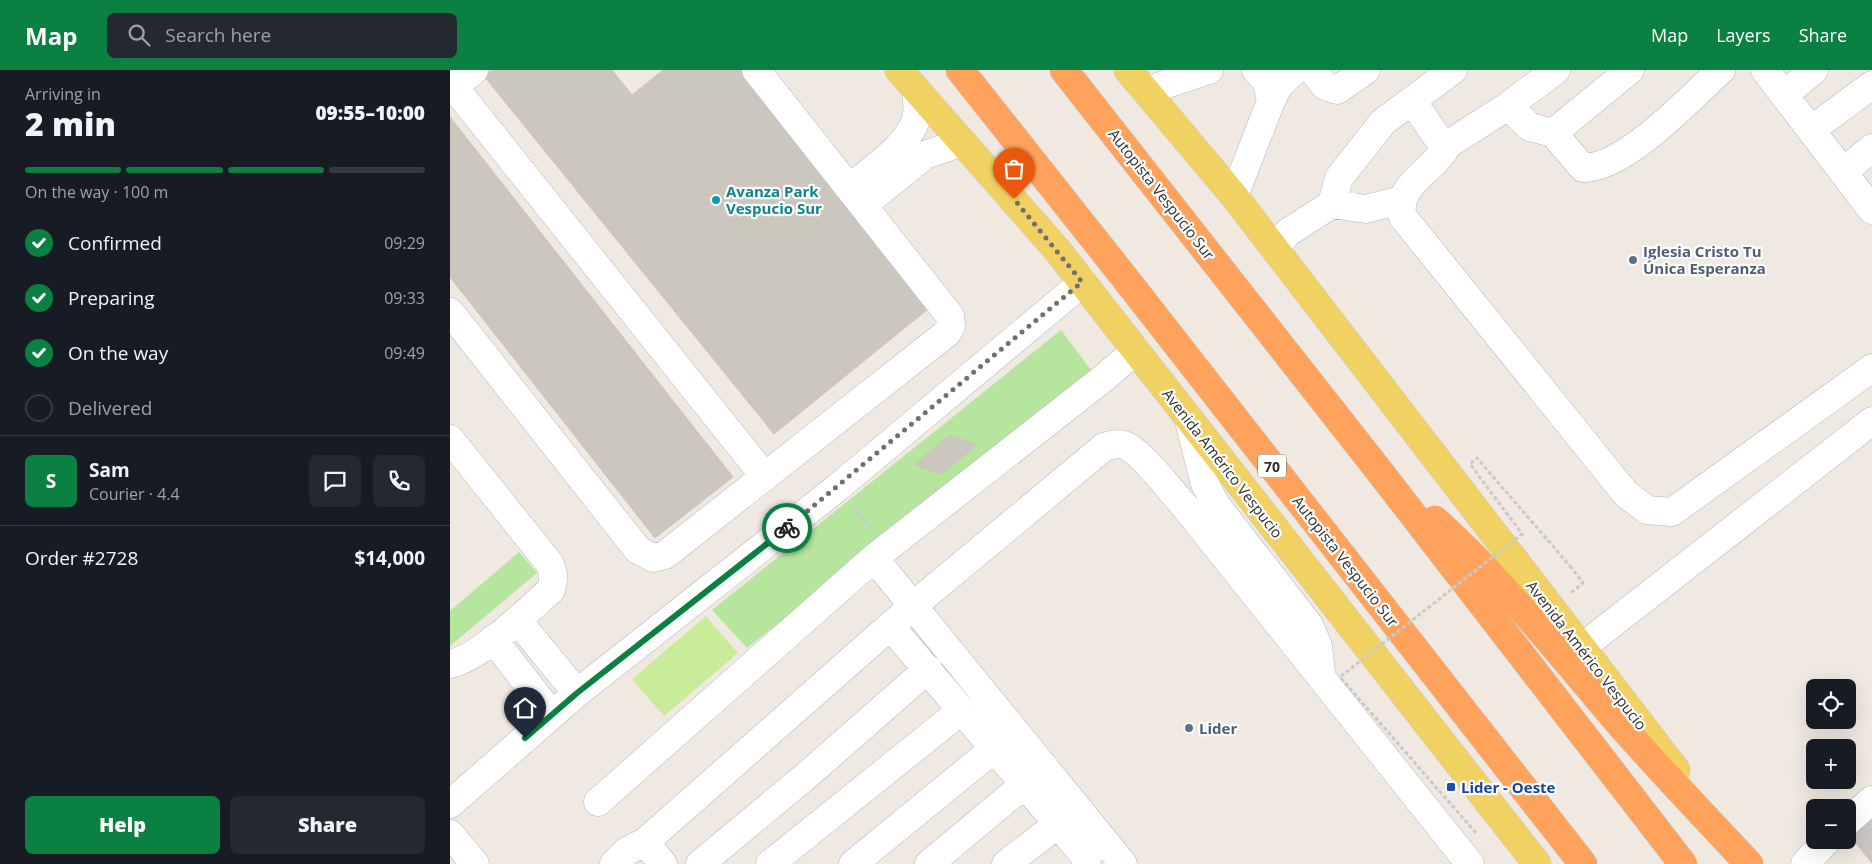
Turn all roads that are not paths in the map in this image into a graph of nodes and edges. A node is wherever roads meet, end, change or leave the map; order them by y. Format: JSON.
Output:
{"nodes":[{"id":1,"x":756,"y":70,"type":"edge"},
{"id":2,"x":899,"y":70,"type":"edge"},
{"id":3,"x":960,"y":70,"type":"edge"},
{"id":4,"x":1064,"y":70,"type":"edge"},
{"id":5,"x":1128,"y":70,"type":"edge"},
{"id":6,"x":1209,"y":70,"type":"edge"},
{"id":7,"x":1256,"y":70,"type":"edge"},
{"id":8,"x":1295,"y":70,"type":"edge"},
{"id":9,"x":1313,"y":70,"type":"edge"},
{"id":10,"x":1366,"y":70,"type":"edge"},
{"id":11,"x":1453,"y":70,"type":"edge"},
{"id":12,"x":1556,"y":70,"type":"edge"},
{"id":13,"x":1630,"y":70,"type":"edge"},
{"id":14,"x":1721,"y":70,"type":"edge"},
{"id":15,"x":1765,"y":70,"type":"edge"},
{"id":16,"x":1814,"y":70,"type":"edge"},
{"id":17,"x":459,"y":79,"type":"edge"},
{"id":18,"x":1872,"y":85,"type":"edge"},
{"id":19,"x":916,"y":91,"type":"junction"},
{"id":20,"x":1146,"y":91,"type":"junction"},
{"id":21,"x":1784,"y":95,"type":"junction"},
{"id":22,"x":1271,"y":101,"type":"junction"},
{"id":23,"x":1412,"y":101,"type":"junction"},
{"id":24,"x":1508,"y":106,"type":"junction"},
{"id":25,"x":1811,"y":130,"type":"junction"},
{"id":26,"x":1553,"y":134,"type":"junction"},
{"id":27,"x":962,"y":142,"type":"junction"},
{"id":28,"x":1444,"y":147,"type":"junction"},
{"id":29,"x":1872,"y":148,"type":"edge"},
{"id":30,"x":1843,"y":172,"type":"junction"},
{"id":31,"x":1234,"y":196,"type":"junction"},
{"id":32,"x":856,"y":197,"type":"junction"},
{"id":33,"x":1401,"y":200,"type":"junction"},
{"id":34,"x":1332,"y":204,"type":"junction"},
{"id":35,"x":1872,"y":210,"type":"edge"},
{"id":36,"x":1275,"y":250,"type":"junction"},
{"id":37,"x":1082,"y":282,"type":"junction"},
{"id":38,"x":450,"y":312,"type":"edge"},
{"id":39,"x":1136,"y":350,"type":"junction"},
{"id":40,"x":1872,"y":368,"type":"edge"},
{"id":41,"x":1188,"y":417,"type":"junction"},
{"id":42,"x":1872,"y":421,"type":"edge"},
{"id":43,"x":450,"y":439,"type":"edge"},
{"id":44,"x":1380,"y":472,"type":"junction"},
{"id":45,"x":765,"y":477,"type":"junction"},
{"id":46,"x":880,"y":553,"type":"junction"},
{"id":47,"x":914,"y":605,"type":"junction"},
{"id":48,"x":517,"y":620,"type":"junction"},
{"id":49,"x":891,"y":627,"type":"junction"},
{"id":50,"x":493,"y":639,"type":"junction"},
{"id":51,"x":1581,"y":648,"type":"junction"},
{"id":52,"x":450,"y":664,"type":"edge"},
{"id":53,"x":928,"y":670,"type":"junction"},
{"id":54,"x":1322,"y":680,"type":"junction"},
{"id":55,"x":577,"y":693,"type":"junction"},
{"id":56,"x":962,"y":710,"type":"junction"},
{"id":57,"x":552,"y":715,"type":"junction"},
{"id":58,"x":995,"y":748,"type":"junction"},
{"id":59,"x":1025,"y":784,"type":"junction"},
{"id":60,"x":1872,"y":800,"type":"edge"},
{"id":61,"x":598,"y":802,"type":"dead end"},
{"id":62,"x":450,"y":804,"type":"edge"},
{"id":63,"x":1856,"y":814,"type":"edge"},
{"id":64,"x":1058,"y":824,"type":"junction"},
{"id":65,"x":450,"y":834,"type":"edge"},
{"id":66,"x":645,"y":842,"type":"junction"},
{"id":67,"x":1819,"y":849,"type":"edge"},
{"id":68,"x":1528,"y":858,"type":"edge"},
{"id":69,"x":475,"y":864,"type":"edge"},
{"id":70,"x":614,"y":864,"type":"edge"},
{"id":71,"x":663,"y":864,"type":"edge"},
{"id":72,"x":700,"y":864,"type":"edge"},
{"id":73,"x":770,"y":864,"type":"edge"},
{"id":74,"x":853,"y":864,"type":"edge"},
{"id":75,"x":929,"y":864,"type":"edge"},
{"id":76,"x":1006,"y":864,"type":"edge"},
{"id":77,"x":1086,"y":864,"type":"edge"},
{"id":78,"x":1123,"y":864,"type":"edge"},
{"id":79,"x":1470,"y":864,"type":"edge"},
{"id":80,"x":1583,"y":864,"type":"edge"},
{"id":81,"x":1683,"y":864,"type":"edge"},
{"id":82,"x":1749,"y":864,"type":"edge"},
{"id":83,"x":1805,"y":864,"type":"edge"}],
"edges":[{"from":1,"to":32,"type":"street"},
{"from":2,"to":19,"type":"main road","name":"Avenida Américo Vespucio"},
{"from":3,"to":80,"type":"highway","name":"Autopista Vespucio Sur","number":"70"},
{"from":4,"to":44,"type":"highway","name":"Autopista Vespucio Sur"},
{"from":5,"to":20,"type":"main road","name":"Avenida Américo Vespucio"},
{"from":6,"to":20,"type":"street"},
{"from":7,"to":22,"type":"street"},
{"from":8,"to":22,"type":"street"},
{"from":9,"to":10,"type":"street"},
{"from":11,"to":23,"type":"street"},
{"from":12,"to":24,"type":"street"},
{"from":13,"to":26,"type":"street"},
{"from":14,"to":26,"type":"street"},
{"from":15,"to":21,"type":"street"},
{"from":16,"to":21,"type":"street"},
{"from":17,"to":45,"type":"street"},
{"from":18,"to":25,"type":"street"},
{"from":19,"to":27,"type":"main road","name":"Avenida Américo Vespucio"},
{"from":19,"to":32,"type":"street"},
{"from":20,"to":31,"type":"main road","name":"Avenida Américo Vespucio"},
{"from":21,"to":25,"type":"street"},
{"from":22,"to":31,"type":"street"},
{"from":23,"to":28,"type":"street"},
{"from":23,"to":34,"type":"street"},
{"from":24,"to":26,"type":"street"},
{"from":24,"to":28,"type":"street"},
{"from":25,"to":30,"type":"street"},
{"from":27,"to":32,"type":"street"},
{"from":27,"to":37,"type":"main road","name":"Avenida Américo Vespucio"},
{"from":28,"to":33,"type":"street"},
{"from":29,"to":30,"type":"street"},
{"from":30,"to":35,"type":"street"},
{"from":31,"to":36,"type":"main road","name":"Avenida Américo Vespucio"},
{"from":32,"to":45,"type":"street"},
{"from":33,"to":34,"type":"street"},
{"from":33,"to":40,"type":"street"},
{"from":34,"to":36,"type":"street"},
{"from":36,"to":51,"type":"main road","name":"Avenida Américo Vespucio"},
{"from":37,"to":39,"type":"main road","name":"Avenida Américo Vespucio"},
{"from":37,"to":55,"type":"street"},
{"from":38,"to":45,"type":"street"},
{"from":39,"to":41,"type":"main road","name":"Avenida Américo Vespucio"},
{"from":39,"to":46,"type":"street"},
{"from":41,"to":54,"type":"street"},
{"from":41,"to":68,"type":"main road","name":"Avenida Américo Vespucio"},
{"from":42,"to":51,"type":"street"},
{"from":43,"to":48,"type":"street"},
{"from":44,"to":81,"type":"highway","name":"Autopista Vespucio Sur"},
{"from":44,"to":82,"type":"highway"},
{"from":46,"to":47,"type":"street"},
{"from":46,"to":61,"type":"street"},
{"from":47,"to":49,"type":"street"},
{"from":47,"to":54,"type":"street"},
{"from":47,"to":78,"type":"street"},
{"from":48,"to":50,"type":"street"},
{"from":48,"to":55,"type":"street"},
{"from":49,"to":53,"type":"street"},
{"from":49,"to":66,"type":"street"},
{"from":50,"to":52,"type":"street"},
{"from":50,"to":57,"type":"street"},
{"from":51,"to":82,"type":"main road","name":"Avenida Américo Vespucio"},
{"from":53,"to":56,"type":"street"},
{"from":53,"to":72,"type":"street"},
{"from":54,"to":79,"type":"street"},
{"from":55,"to":57,"type":"street"},
{"from":56,"to":58,"type":"street"},
{"from":56,"to":73,"type":"street"},
{"from":57,"to":62,"type":"street"},
{"from":58,"to":59,"type":"street"},
{"from":58,"to":74,"type":"street"},
{"from":59,"to":64,"type":"street"},
{"from":59,"to":75,"type":"street"},
{"from":60,"to":63,"type":"street"},
{"from":64,"to":76,"type":"street"},
{"from":64,"to":77,"type":"street"},
{"from":65,"to":69,"type":"street"},
{"from":66,"to":70,"type":"street"},
{"from":66,"to":71,"type":"street"},
{"from":67,"to":83,"type":"street"}]}
